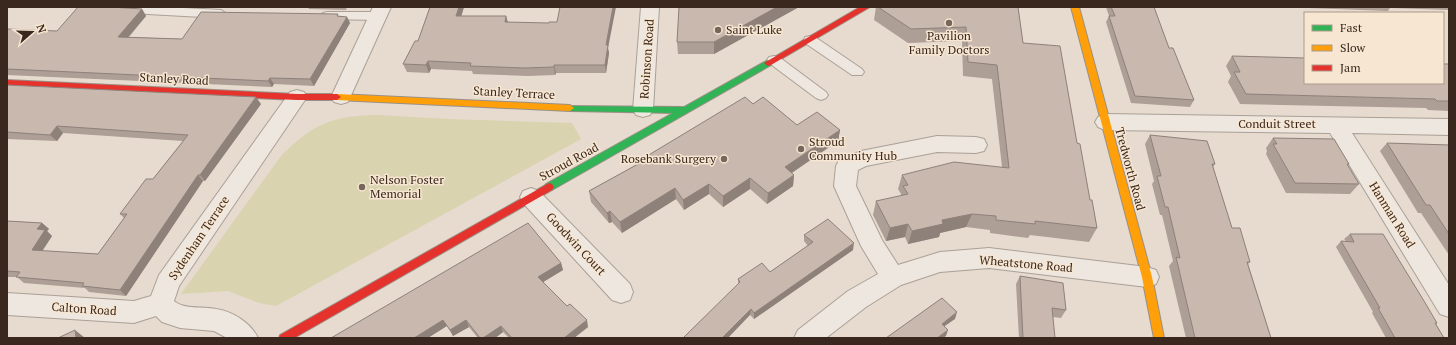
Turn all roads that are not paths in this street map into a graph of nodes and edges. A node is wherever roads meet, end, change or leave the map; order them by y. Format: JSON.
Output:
{"nodes":[{"id":1,"x":92,"y":7,"type":"edge"},
{"id":2,"x":650,"y":7,"type":"edge"},
{"id":3,"x":866,"y":7,"type":"edge"},
{"id":4,"x":1075,"y":7,"type":"edge"},
{"id":5,"x":380,"y":12,"type":"edge"},
{"id":6,"x":231,"y":14,"type":"edge"},
{"id":7,"x":314,"y":16,"type":"edge"},
{"id":8,"x":810,"y":40,"type":"junction"},
{"id":9,"x":774,"y":60,"type":"junction"},
{"id":10,"x":857,"y":72,"type":"dead end"},
{"id":11,"x":7,"y":83,"type":"edge"},
{"id":12,"x":821,"y":95,"type":"dead end"},
{"id":13,"x":340,"y":97,"type":"junction"},
{"id":14,"x":296,"y":98,"type":"junction"},
{"id":15,"x":643,"y":110,"type":"junction"},
{"id":16,"x":686,"y":110,"type":"junction"},
{"id":17,"x":1105,"y":122,"type":"junction"},
{"id":18,"x":1335,"y":124,"type":"junction"},
{"id":19,"x":1449,"y":127,"type":"edge"},
{"id":20,"x":976,"y":145,"type":"dead end"},
{"id":21,"x":531,"y":196,"type":"junction"},
{"id":22,"x":892,"y":277,"type":"junction"},
{"id":23,"x":1147,"y":277,"type":"junction"},
{"id":24,"x":621,"y":292,"type":"dead end"},
{"id":25,"x":7,"y":304,"type":"edge"},
{"id":26,"x":160,"y":304,"type":"junction"},
{"id":27,"x":1449,"y":306,"type":"edge"},
{"id":28,"x":245,"y":338,"type":"edge"},
{"id":29,"x":284,"y":338,"type":"edge"},
{"id":30,"x":807,"y":338,"type":"edge"},
{"id":31,"x":1158,"y":338,"type":"edge"}],
"edges":[{"from":1,"to":6,"type":"lane"},
{"from":2,"to":15,"type":"street","name":"Robinson Road"},
{"from":3,"to":8,"type":"street","name":"Stroud Road"},
{"from":4,"to":17,"type":"street","name":"Tredworth Road"},
{"from":5,"to":7,"type":"lane"},
{"from":5,"to":13,"type":"street"},
{"from":8,"to":9,"type":"street","name":"Stroud Road"},
{"from":8,"to":10,"type":"lane"},
{"from":9,"to":12,"type":"lane"},
{"from":9,"to":16,"type":"street","name":"Stroud Road"},
{"from":11,"to":14,"type":"street","name":"Stanley Road"},
{"from":13,"to":14,"type":"street","name":"Stanley Road"},
{"from":13,"to":15,"type":"street","name":"Stanley Terrace"},
{"from":14,"to":26,"type":"street","name":"Sydenham Terrace"},
{"from":15,"to":16,"type":"street","name":"Stanley Terrace"},
{"from":16,"to":21,"type":"street","name":"Stroud Road"},
{"from":17,"to":18,"type":"street","name":"Conduit Street"},
{"from":17,"to":23,"type":"street","name":"Tredworth Road"},
{"from":18,"to":19,"type":"street","name":"Conduit Street"},
{"from":18,"to":27,"type":"street","name":"Hanman Road"},
{"from":20,"to":22,"type":"street"},
{"from":21,"to":24,"type":"street","name":"Goodwin Court"},
{"from":21,"to":29,"type":"street","name":"Stroud Road"},
{"from":22,"to":23,"type":"street","name":"Wheatstone Road"},
{"from":22,"to":30,"type":"street","name":"Wheatstone Road"},
{"from":23,"to":31,"type":"street","name":"Tredworth Road"},
{"from":25,"to":26,"type":"street","name":"Calton Road"},
{"from":26,"to":28,"type":"street"}]}
